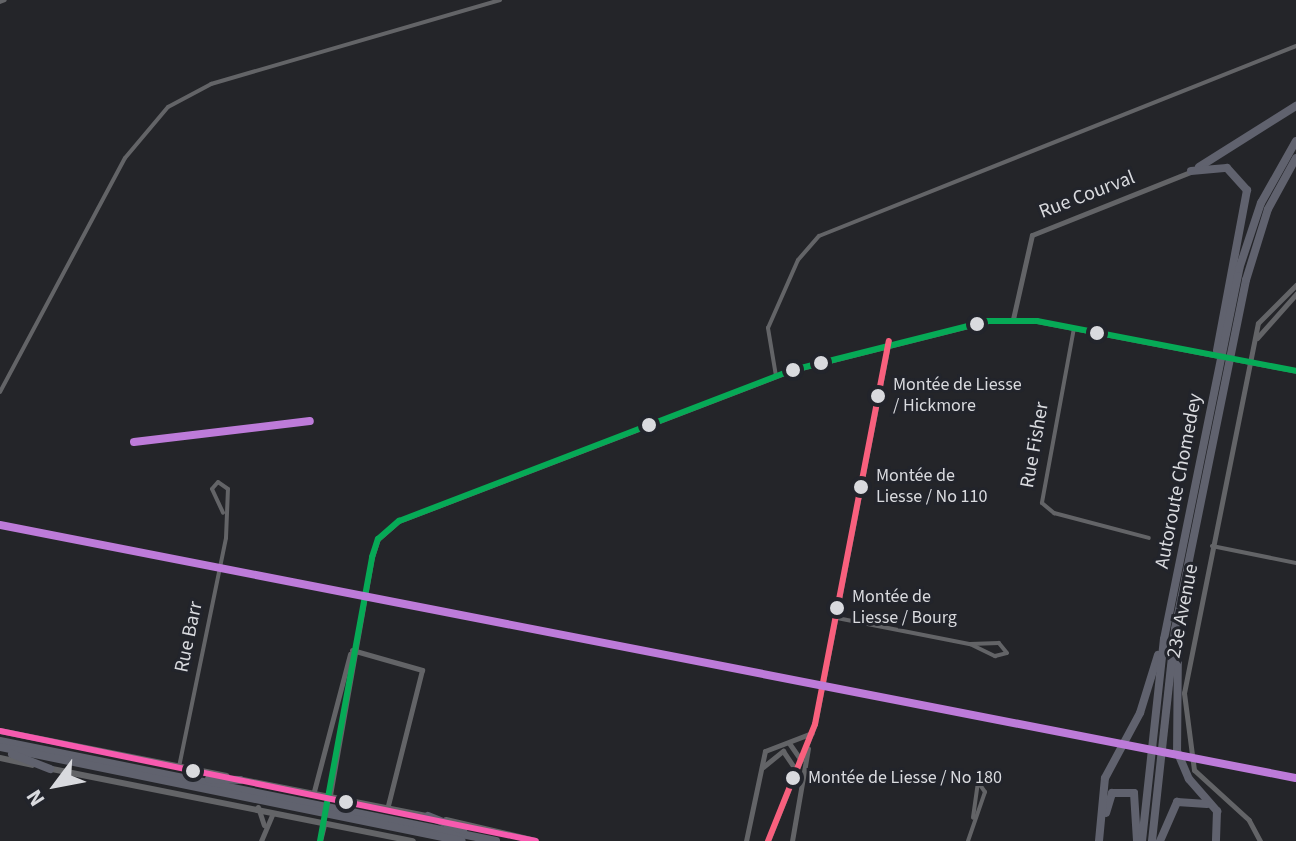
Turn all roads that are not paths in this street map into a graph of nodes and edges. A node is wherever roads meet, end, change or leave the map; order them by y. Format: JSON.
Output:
{"nodes":[{"id":1,"x":500,"y":0,"type":"edge"},
{"id":2,"x":1296,"y":46,"type":"edge"},
{"id":3,"x":1296,"y":106,"type":"edge"},
{"id":4,"x":1296,"y":141,"type":"edge"},
{"id":5,"x":1296,"y":158,"type":"edge"},
{"id":6,"x":1191,"y":171,"type":"junction"},
{"id":7,"x":1296,"y":285,"type":"edge"},
{"id":8,"x":1296,"y":294,"type":"edge"},
{"id":9,"x":1013,"y":319,"type":"junction"},
{"id":10,"x":1074,"y":328,"type":"junction"},
{"id":11,"x":889,"y":341,"type":"junction"},
{"id":12,"x":1253,"y":346,"type":"junction"},
{"id":13,"x":1249,"y":363,"type":"junction"},
{"id":14,"x":1296,"y":371,"type":"edge"},
{"id":15,"x":776,"y":376,"type":"junction"},
{"id":16,"x":0,"y":392,"type":"edge"},
{"id":17,"x":1210,"y":410,"type":"junction"},
{"id":18,"x":223,"y":513,"type":"junction"},
{"id":19,"x":1149,"y":538,"type":"dead end"},
{"id":20,"x":1212,"y":546,"type":"junction"},
{"id":21,"x":1296,"y":563,"type":"edge"},
{"id":22,"x":1180,"y":605,"type":"junction"},
{"id":23,"x":837,"y":618,"type":"junction"},
{"id":24,"x":1167,"y":624,"type":"junction"},
{"id":25,"x":970,"y":644,"type":"junction"},
{"id":26,"x":352,"y":650,"type":"junction"},
{"id":27,"x":0,"y":731,"type":"edge"},
{"id":28,"x":813,"y":733,"type":"junction"},
{"id":29,"x":0,"y":741,"type":"edge"},
{"id":30,"x":789,"y":743,"type":"junction"},
{"id":31,"x":807,"y":746,"type":"junction"},
{"id":32,"x":0,"y":749,"type":"edge"},
{"id":33,"x":0,"y":758,"type":"edge"},
{"id":34,"x":801,"y":761,"type":"junction"},
{"id":35,"x":178,"y":768,"type":"junction"},
{"id":36,"x":762,"y":768,"type":"junction"},
{"id":37,"x":50,"y":769,"type":"junction"},
{"id":38,"x":797,"y":772,"type":"junction"},
{"id":39,"x":192,"y":780,"type":"junction"},
{"id":40,"x":240,"y":780,"type":"junction"},
{"id":41,"x":397,"y":792,"type":"junction"},
{"id":42,"x":330,"y":795,"type":"dead end"},
{"id":43,"x":316,"y":806,"type":"junction"},
{"id":44,"x":258,"y":807,"type":"junction"},
{"id":45,"x":386,"y":810,"type":"junction"},
{"id":46,"x":275,"y":811,"type":"junction"},
{"id":47,"x":337,"y":812,"type":"junction"},
{"id":48,"x":401,"y":812,"type":"junction"},
{"id":49,"x":428,"y":816,"type":"junction"},
{"id":50,"x":973,"y":818,"type":"junction"},
{"id":51,"x":324,"y":825,"type":"dead end"},
{"id":52,"x":264,"y":826,"type":"junction"},
{"id":53,"x":395,"y":827,"type":"junction"},
{"id":54,"x":261,"y":841,"type":"edge"},
{"id":55,"x":320,"y":841,"type":"edge"},
{"id":56,"x":413,"y":841,"type":"edge"},
{"id":57,"x":436,"y":841,"type":"edge"},
{"id":58,"x":462,"y":841,"type":"edge"},
{"id":59,"x":497,"y":841,"type":"edge"},
{"id":60,"x":536,"y":841,"type":"edge"},
{"id":61,"x":746,"y":841,"type":"edge"},
{"id":62,"x":768,"y":841,"type":"edge"},
{"id":63,"x":792,"y":841,"type":"edge"},
{"id":64,"x":968,"y":841,"type":"edge"},
{"id":65,"x":1101,"y":841,"type":"edge"},
{"id":66,"x":1140,"y":841,"type":"edge"},
{"id":67,"x":1152,"y":841,"type":"edge"},
{"id":68,"x":1160,"y":841,"type":"edge"},
{"id":69,"x":1214,"y":841,"type":"edge"},
{"id":70,"x":1260,"y":841,"type":"edge"}],
"edges":[{"from":1,"to":16,"type":"street"},
{"from":2,"to":15,"type":"street"},
{"from":3,"to":6,"type":"highway"},
{"from":4,"to":17,"type":"highway","name":"Autoroute Chomedey"},
{"from":5,"to":22,"type":"highway","name":"Autoroute Chomedey"},
{"from":6,"to":9,"type":"street","name":"Rue Courval"},
{"from":6,"to":17,"type":"highway"},
{"from":7,"to":12,"type":"street","name":"23e Avenue"},
{"from":8,"to":12,"type":"street"},
{"from":9,"to":10,"type":"street"},
{"from":9,"to":11,"type":"street"},
{"from":10,"to":13,"type":"street"},
{"from":10,"to":19,"type":"street","name":"Rue Fisher"},
{"from":11,"to":15,"type":"street"},
{"from":11,"to":23,"type":"street"},
{"from":12,"to":13,"type":"street","name":"23e Avenue"},
{"from":13,"to":14,"type":"street"},
{"from":13,"to":20,"type":"street","name":"23e Avenue"},
{"from":15,"to":26,"type":"street"},
{"from":17,"to":24,"type":"highway","name":"Autoroute Chomedey"},
{"from":18,"to":18,"type":"street","name":"Rue Barr"},
{"from":18,"to":35,"type":"street","name":"Rue Barr"},
{"from":20,"to":21,"type":"street"},
{"from":20,"to":70,"type":"street","name":"23e Avenue"},
{"from":22,"to":67,"type":"highway","name":"Autoroute Chomedey"},
{"from":22,"to":69,"type":"highway"},
{"from":23,"to":25,"type":"street"},
{"from":23,"to":28,"type":"street"},
{"from":24,"to":65,"type":"highway"},
{"from":24,"to":66,"type":"highway","name":"Autoroute Chomedey"},
{"from":25,"to":25,"type":"street"},
{"from":26,"to":41,"type":"street"},
{"from":26,"to":42,"type":"street"},
{"from":26,"to":43,"type":"street"},
{"from":27,"to":35,"type":"main road"},
{"from":28,"to":30,"type":"street"},
{"from":28,"to":31,"type":"street"},
{"from":29,"to":39,"type":"highway"},
{"from":30,"to":34,"type":"street"},
{"from":30,"to":36,"type":"street"},
{"from":31,"to":34,"type":"street"},
{"from":31,"to":63,"type":"street"},
{"from":32,"to":37,"type":"highway"},
{"from":32,"to":43,"type":"highway"},
{"from":33,"to":37,"type":"main road"},
{"from":34,"to":38,"type":"street"},
{"from":35,"to":40,"type":"main road"},
{"from":36,"to":38,"type":"street"},
{"from":36,"to":61,"type":"street"},
{"from":37,"to":44,"type":"main road"},
{"from":38,"to":62,"type":"street"},
{"from":39,"to":40,"type":"highway"},
{"from":39,"to":43,"type":"highway"},
{"from":40,"to":43,"type":"main road"},
{"from":41,"to":45,"type":"street"},
{"from":41,"to":48,"type":"street"},
{"from":43,"to":46,"type":"main road"},
{"from":43,"to":47,"type":"highway"},
{"from":43,"to":47,"type":"main road"},
{"from":44,"to":46,"type":"main road"},
{"from":44,"to":52,"type":"street"},
{"from":45,"to":47,"type":"main road"},
{"from":45,"to":48,"type":"main road"},
{"from":46,"to":52,"type":"street"},
{"from":47,"to":53,"type":"highway"},
{"from":47,"to":56,"type":"main road"},
{"from":47,"to":59,"type":"highway"},
{"from":48,"to":49,"type":"main road"},
{"from":49,"to":59,"type":"highway"},
{"from":49,"to":60,"type":"main road"},
{"from":50,"to":50,"type":"street"},
{"from":50,"to":64,"type":"street"},
{"from":51,"to":55,"type":"street"},
{"from":52,"to":54,"type":"street"},
{"from":53,"to":57,"type":"highway"},
{"from":53,"to":58,"type":"highway"},
{"from":65,"to":66,"type":"highway"},
{"from":68,"to":69,"type":"highway"}]}
